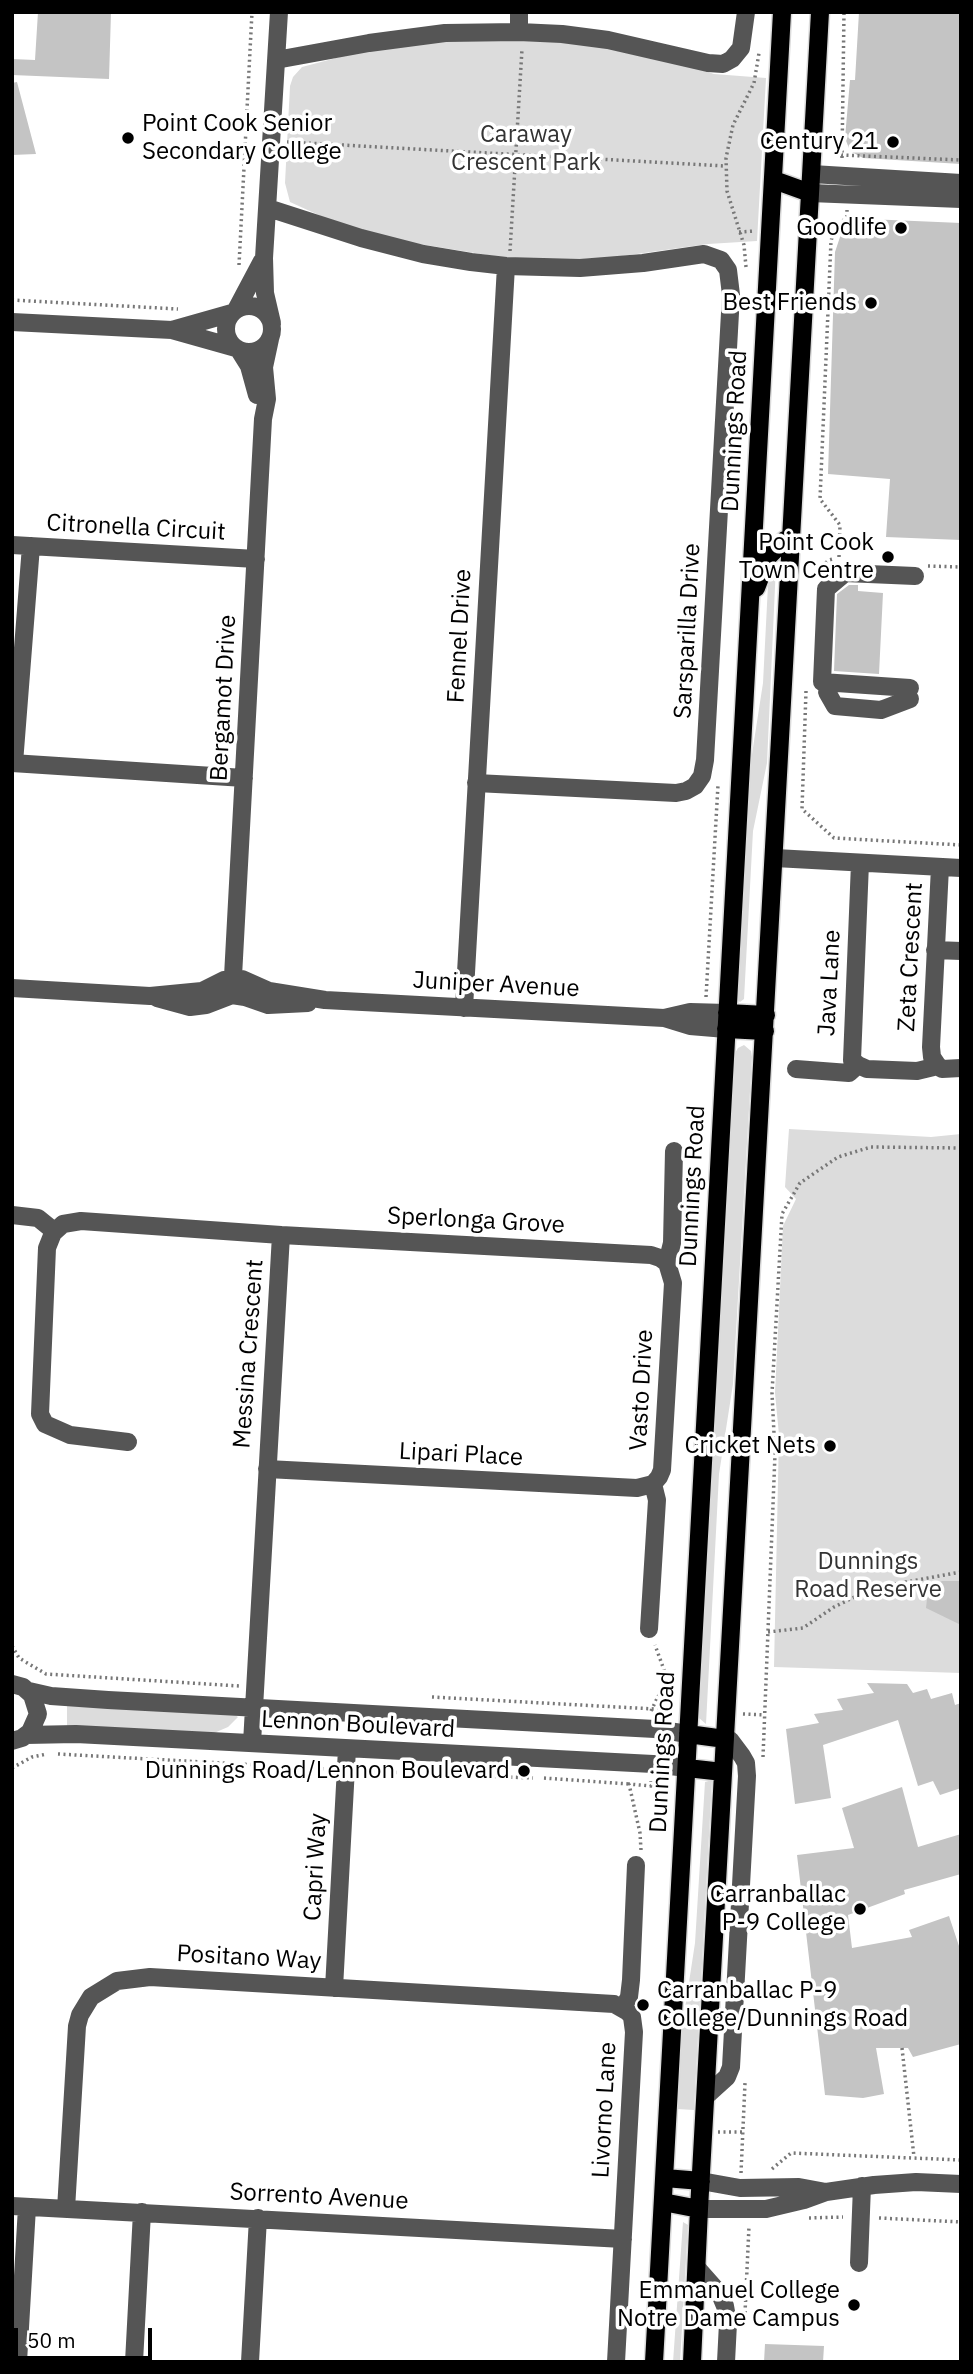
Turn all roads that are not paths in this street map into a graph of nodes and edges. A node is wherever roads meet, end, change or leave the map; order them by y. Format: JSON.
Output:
{"nodes":[{"id":1,"x":279,"y":12,"type":"edge"},
{"id":2,"x":519,"y":12,"type":"edge"},
{"id":3,"x":746,"y":12,"type":"edge"},
{"id":4,"x":782,"y":12,"type":"edge"},
{"id":5,"x":820,"y":12,"type":"edge"},
{"id":6,"x":519,"y":32,"type":"junction"},
{"id":7,"x":276,"y":60,"type":"junction"},
{"id":8,"x":812,"y":174,"type":"junction"},
{"id":9,"x":774,"y":180,"type":"junction"},
{"id":10,"x":961,"y":183,"type":"edge"},
{"id":11,"x":848,"y":186,"type":"junction"},
{"id":12,"x":810,"y":193,"type":"junction"},
{"id":13,"x":961,"y":199,"type":"edge"},
{"id":14,"x":268,"y":208,"type":"junction"},
{"id":15,"x":264,"y":258,"type":"junction"},
{"id":16,"x":506,"y":266,"type":"junction"},
{"id":17,"x":234,"y":312,"type":"junction"},
{"id":18,"x":12,"y":322,"type":"edge"},
{"id":19,"x":172,"y":330,"type":"junction"},
{"id":20,"x":271,"y":331,"type":"junction"},
{"id":21,"x":237,"y":349,"type":"junction"},
{"id":22,"x":263,"y":419,"type":"junction"},
{"id":23,"x":792,"y":537,"type":"junction"},
{"id":24,"x":12,"y":545,"type":"edge"},
{"id":25,"x":31,"y":546,"type":"junction"},
{"id":26,"x":256,"y":559,"type":"junction"},
{"id":27,"x":915,"y":576,"type":"dead end"},
{"id":28,"x":748,"y":615,"type":"junction"},
{"id":29,"x":910,"y":694,"type":"dead end"},
{"id":30,"x":13,"y":763,"type":"edge"},
{"id":31,"x":244,"y":778,"type":"junction"},
{"id":32,"x":476,"y":783,"type":"junction"},
{"id":33,"x":775,"y":858,"type":"junction"},
{"id":34,"x":860,"y":863,"type":"junction"},
{"id":35,"x":940,"y":867,"type":"junction"},
{"id":36,"x":961,"y":869,"type":"edge"},
{"id":37,"x":935,"y":950,"type":"junction"},
{"id":38,"x":961,"y":951,"type":"edge"},
{"id":39,"x":232,"y":987,"type":"junction"},
{"id":40,"x":12,"y":988,"type":"edge"},
{"id":41,"x":464,"y":1008,"type":"junction"},
{"id":42,"x":726,"y":1021,"type":"junction"},
{"id":43,"x":766,"y":1023,"type":"junction"},
{"id":44,"x":858,"y":1065,"type":"junction"},
{"id":45,"x":937,"y":1066,"type":"junction"},
{"id":46,"x":961,"y":1068,"type":"edge"},
{"id":47,"x":796,"y":1069,"type":"dead end"},
{"id":48,"x":674,"y":1152,"type":"dead end"},
{"id":49,"x":12,"y":1214,"type":"edge"},
{"id":50,"x":54,"y":1231,"type":"junction"},
{"id":51,"x":281,"y":1235,"type":"junction"},
{"id":52,"x":667,"y":1263,"type":"junction"},
{"id":53,"x":128,"y":1442,"type":"dead end"},
{"id":54,"x":267,"y":1469,"type":"junction"},
{"id":55,"x":653,"y":1484,"type":"junction"},
{"id":56,"x":649,"y":1629,"type":"road end"},
{"id":57,"x":18,"y":1685,"type":"edge"},
{"id":58,"x":255,"y":1708,"type":"junction"},
{"id":59,"x":688,"y":1734,"type":"junction"},
{"id":60,"x":725,"y":1739,"type":"junction"},
{"id":61,"x":17,"y":1740,"type":"edge"},
{"id":62,"x":252,"y":1743,"type":"junction"},
{"id":63,"x":347,"y":1749,"type":"junction"},
{"id":64,"x":687,"y":1768,"type":"junction"},
{"id":65,"x":723,"y":1772,"type":"junction"},
{"id":66,"x":636,"y":1865,"type":"road end"},
{"id":67,"x":334,"y":1988,"type":"junction"},
{"id":68,"x":623,"y":2008,"type":"junction"},
{"id":69,"x":706,"y":2096,"type":"junction"},
{"id":70,"x":665,"y":2178,"type":"junction"},
{"id":71,"x":701,"y":2181,"type":"junction"},
{"id":72,"x":961,"y":2184,"type":"edge"},
{"id":73,"x":862,"y":2186,"type":"junction"},
{"id":74,"x":826,"y":2192,"type":"junction"},
{"id":75,"x":663,"y":2202,"type":"junction"},
{"id":76,"x":20,"y":2206,"type":"edge"},
{"id":77,"x":66,"y":2208,"type":"junction"},
{"id":78,"x":699,"y":2209,"type":"junction"},
{"id":79,"x":142,"y":2212,"type":"junction"},
{"id":80,"x":258,"y":2218,"type":"junction"},
{"id":81,"x":623,"y":2239,"type":"junction"},
{"id":82,"x":859,"y":2263,"type":"dead end"},
{"id":83,"x":697,"y":2268,"type":"junction"},
{"id":84,"x":19,"y":2362,"type":"edge"},
{"id":85,"x":134,"y":2362,"type":"edge"},
{"id":86,"x":250,"y":2362,"type":"edge"},
{"id":87,"x":616,"y":2362,"type":"edge"},
{"id":88,"x":654,"y":2362,"type":"edge"},
{"id":89,"x":692,"y":2362,"type":"edge"},
{"id":90,"x":726,"y":2362,"type":"edge"}],
"edges":[{"from":1,"to":7,"type":"street","name":"Bergamot Drive"},
{"from":2,"to":6,"type":"street"},
{"from":3,"to":6,"type":"street"},
{"from":4,"to":9,"type":"main road","name":"Dunnings Road"},
{"from":5,"to":8,"type":"main road"},
{"from":6,"to":7,"type":"street"},
{"from":7,"to":14,"type":"street","name":"Bergamot Drive"},
{"from":8,"to":9,"type":"main road"},
{"from":8,"to":11,"type":"street"},
{"from":8,"to":12,"type":"main road"},
{"from":9,"to":12,"type":"main road"},
{"from":9,"to":28,"type":"main road","name":"Dunnings Road"},
{"from":10,"to":11,"type":"street"},
{"from":11,"to":12,"type":"street"},
{"from":11,"to":13,"type":"street"},
{"from":12,"to":23,"type":"main road"},
{"from":14,"to":15,"type":"street","name":"Bergamot Drive"},
{"from":14,"to":16,"type":"street"},
{"from":15,"to":17,"type":"street","name":"Bergamot Drive"},
{"from":15,"to":20,"type":"street","name":"Bergamot Drive"},
{"from":16,"to":32,"type":"street","name":"Fennel Drive"},
{"from":16,"to":32,"type":"street","name":"Sarsparilla Drive"},
{"from":17,"to":19,"type":"street"},
{"from":17,"to":20,"type":"street"},
{"from":17,"to":21,"type":"street"},
{"from":18,"to":19,"type":"street"},
{"from":19,"to":21,"type":"street"},
{"from":20,"to":21,"type":"street"},
{"from":20,"to":22,"type":"street","name":"Bergamot Drive"},
{"from":21,"to":22,"type":"street","name":"Bergamot Drive"},
{"from":22,"to":26,"type":"street","name":"Bergamot Drive"},
{"from":23,"to":28,"type":"main road"},
{"from":23,"to":33,"type":"main road"},
{"from":24,"to":25,"type":"street","name":"Citronella Circuit"},
{"from":25,"to":26,"type":"street","name":"Citronella Circuit"},
{"from":25,"to":30,"type":"street"},
{"from":26,"to":31,"type":"street","name":"Bergamot Drive"},
{"from":27,"to":29,"type":"street"},
{"from":28,"to":42,"type":"main road","name":"Dunnings Road"},
{"from":30,"to":31,"type":"street"},
{"from":31,"to":39,"type":"street","name":"Bergamot Drive"},
{"from":32,"to":41,"type":"street","name":"Fennel Drive"},
{"from":33,"to":34,"type":"street"},
{"from":33,"to":43,"type":"main road"},
{"from":34,"to":35,"type":"street"},
{"from":34,"to":44,"type":"street","name":"Java Lane"},
{"from":35,"to":36,"type":"street"},
{"from":35,"to":37,"type":"street","name":"Zeta Crescent"},
{"from":37,"to":38,"type":"street"},
{"from":37,"to":45,"type":"street","name":"Zeta Crescent"},
{"from":39,"to":40,"type":"street"},
{"from":39,"to":41,"type":"street","name":"Juniper Avenue"},
{"from":41,"to":42,"type":"street","name":"Juniper Avenue"},
{"from":42,"to":43,"type":"main road"},
{"from":42,"to":59,"type":"main road","name":"Dunnings Road"},
{"from":43,"to":60,"type":"main road"},
{"from":44,"to":45,"type":"street","name":"Java Lane"},
{"from":44,"to":47,"type":"street"},
{"from":45,"to":46,"type":"street"},
{"from":48,"to":52,"type":"street","name":"Vasto Drive"},
{"from":49,"to":50,"type":"street"},
{"from":50,"to":51,"type":"street","name":"Messina Crescent"},
{"from":50,"to":53,"type":"street"},
{"from":51,"to":52,"type":"street","name":"Sperlonga Grove"},
{"from":51,"to":54,"type":"street","name":"Messina Crescent"},
{"from":52,"to":55,"type":"street","name":"Vasto Drive"},
{"from":54,"to":55,"type":"street","name":"Lipari Place"},
{"from":54,"to":58,"type":"street","name":"Messina Crescent"},
{"from":55,"to":56,"type":"street","name":"Vasto Drive"},
{"from":57,"to":58,"type":"street","name":"Lennon Boulevard"},
{"from":57,"to":61,"type":"street"},
{"from":58,"to":59,"type":"street","name":"Lennon Boulevard"},
{"from":58,"to":62,"type":"street","name":"Messina Crescent"},
{"from":59,"to":60,"type":"main road"},
{"from":59,"to":64,"type":"main road","name":"Dunnings Road"},
{"from":60,"to":65,"type":"main road"},
{"from":60,"to":69,"type":"street"},
{"from":61,"to":62,"type":"street","name":"Lennon Boulevard"},
{"from":62,"to":63,"type":"street","name":"Lennon Boulevard"},
{"from":63,"to":64,"type":"street","name":"Lennon Boulevard"},
{"from":63,"to":67,"type":"street","name":"Capri Way"},
{"from":64,"to":65,"type":"main road"},
{"from":64,"to":70,"type":"main road","name":"Dunnings Road"},
{"from":65,"to":69,"type":"main road"},
{"from":66,"to":68,"type":"street","name":"Livorno Lane"},
{"from":67,"to":68,"type":"street","name":"Positano Way"},
{"from":67,"to":77,"type":"street","name":"Positano Way"},
{"from":68,"to":81,"type":"street","name":"Livorno Lane"},
{"from":69,"to":71,"type":"main road"},
{"from":70,"to":71,"type":"main road"},
{"from":70,"to":75,"type":"main road","name":"Dunnings Road"},
{"from":71,"to":74,"type":"street"},
{"from":71,"to":78,"type":"main road"},
{"from":72,"to":73,"type":"street"},
{"from":73,"to":74,"type":"street"},
{"from":73,"to":82,"type":"street"},
{"from":74,"to":78,"type":"street"},
{"from":75,"to":78,"type":"main road"},
{"from":75,"to":88,"type":"main road","name":"Dunnings Road"},
{"from":76,"to":77,"type":"street","name":"Sorrento Avenue"},
{"from":76,"to":84,"type":"street"},
{"from":77,"to":79,"type":"street","name":"Sorrento Avenue"},
{"from":78,"to":83,"type":"main road"},
{"from":79,"to":80,"type":"street","name":"Sorrento Avenue"},
{"from":79,"to":85,"type":"street"},
{"from":80,"to":81,"type":"street","name":"Sorrento Avenue"},
{"from":80,"to":86,"type":"street"},
{"from":81,"to":87,"type":"street","name":"Livorno Lane"},
{"from":83,"to":89,"type":"main road"},
{"from":83,"to":90,"type":"street"}]}
